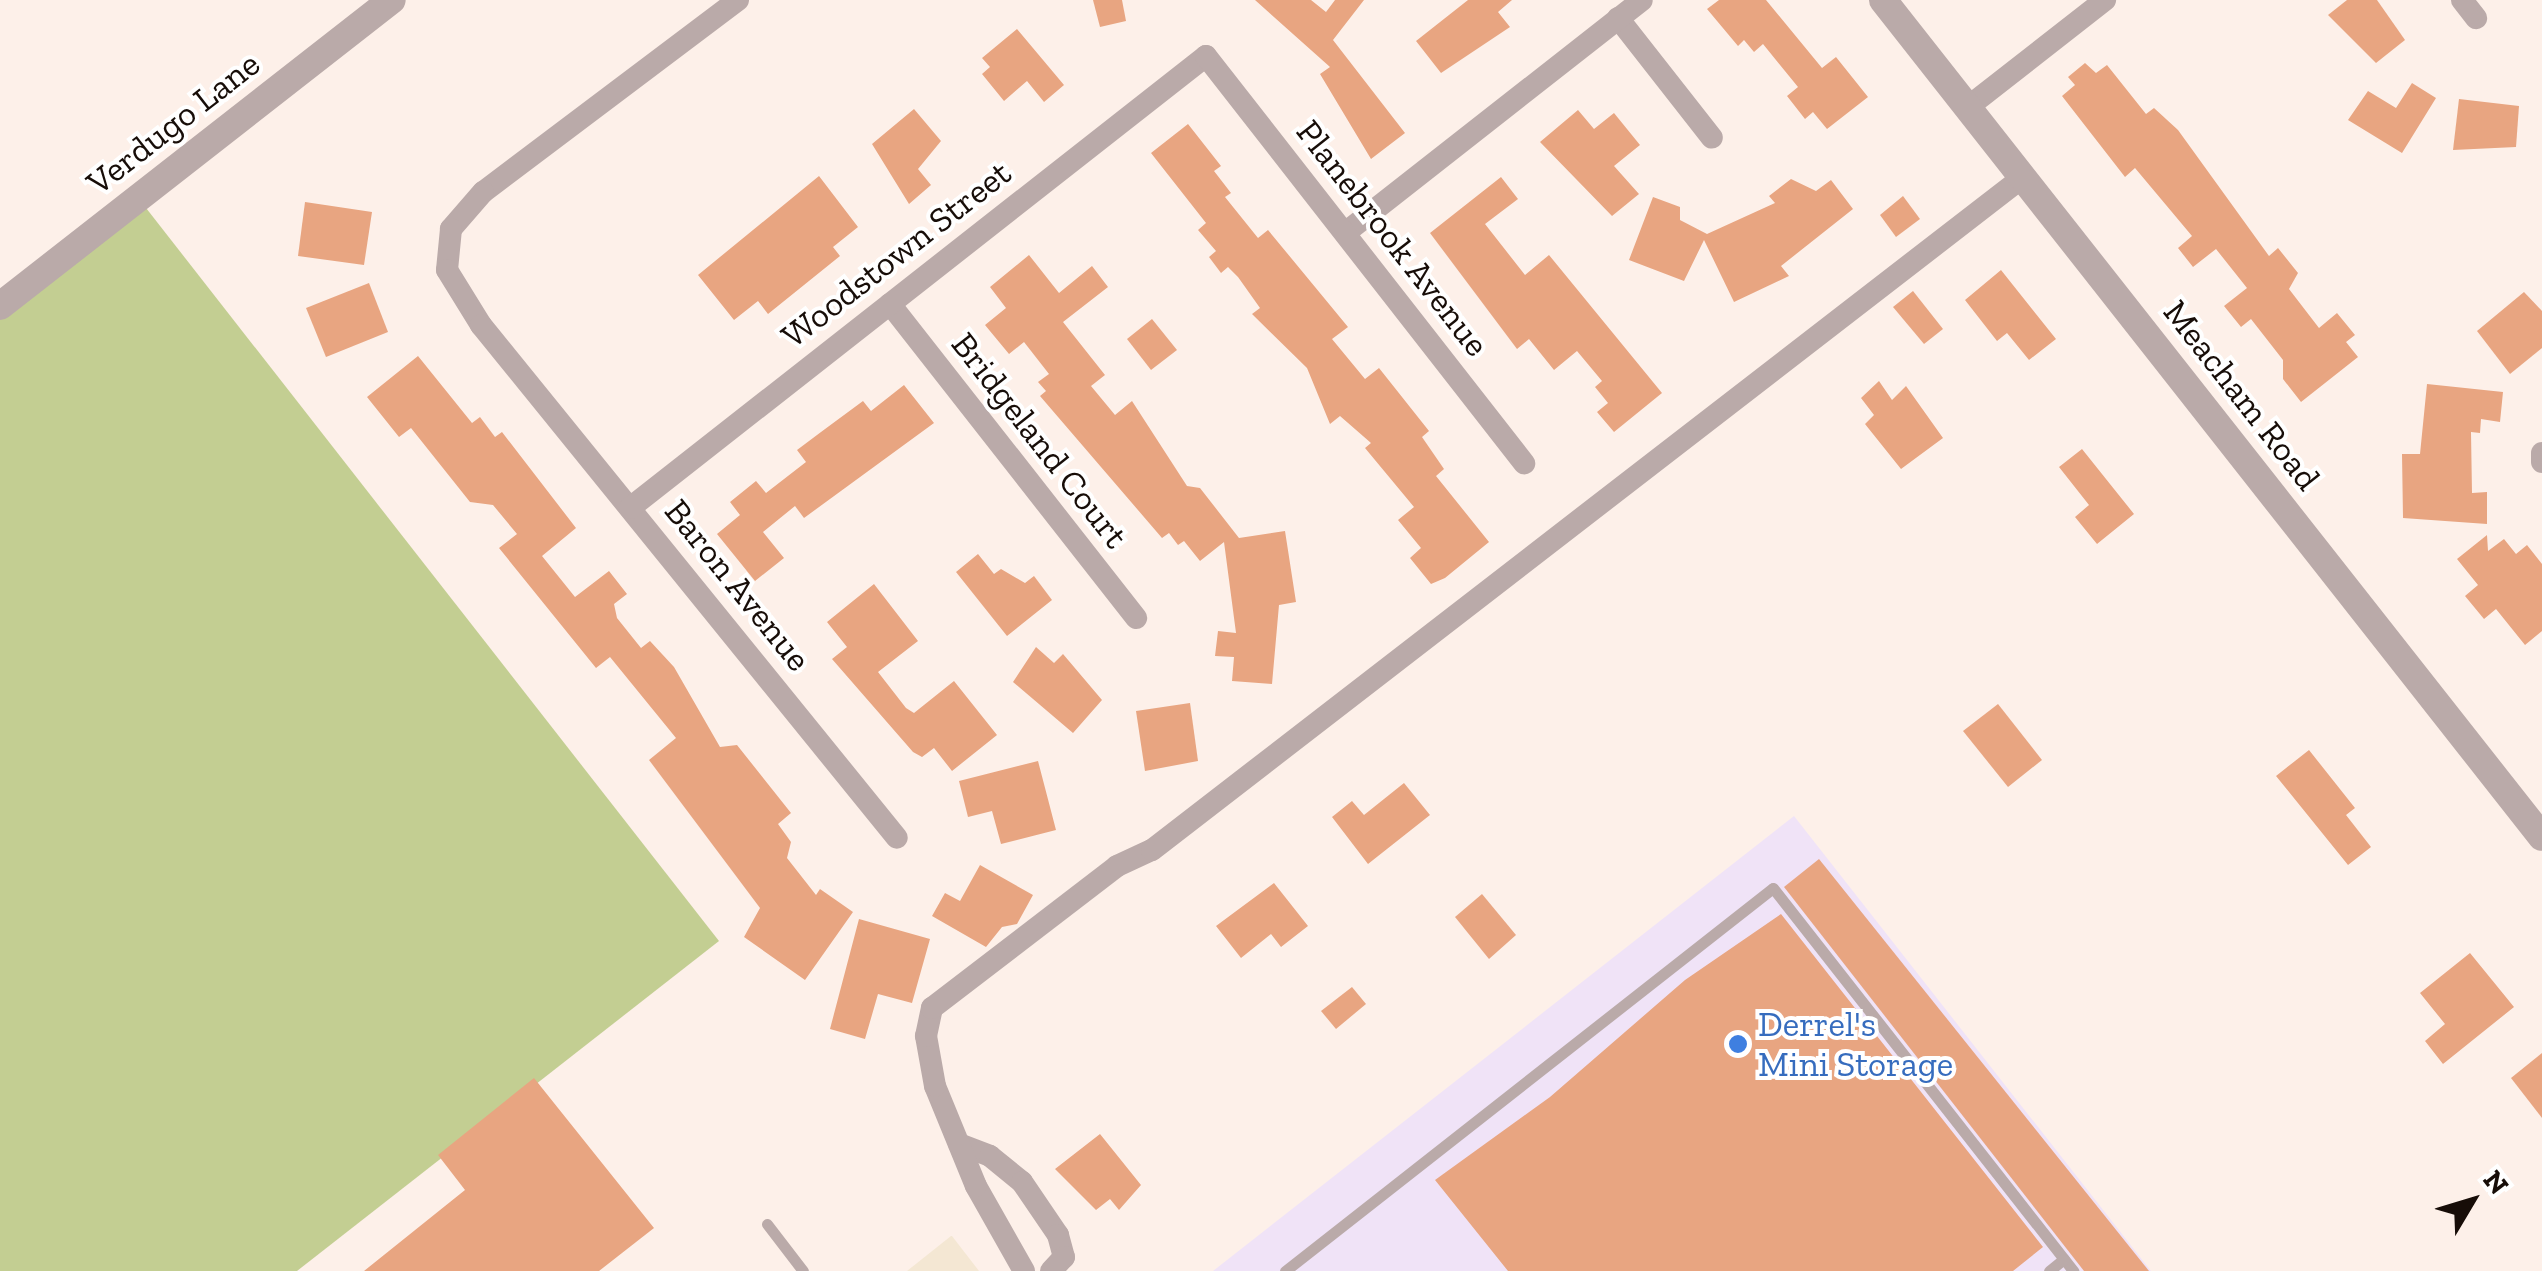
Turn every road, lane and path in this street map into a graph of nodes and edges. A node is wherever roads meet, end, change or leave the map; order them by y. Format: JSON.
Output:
{"nodes":[{"id":1,"x":392,"y":0,"type":"edge"},
{"id":2,"x":738,"y":0,"type":"edge"},
{"id":3,"x":1642,"y":0,"type":"edge"},
{"id":4,"x":1883,"y":0,"type":"edge"},
{"id":5,"x":2105,"y":0,"type":"edge"},
{"id":6,"x":1618,"y":18,"type":"junction"},
{"id":7,"x":1206,"y":56,"type":"joint"},
{"id":8,"x":1968,"y":107,"type":"junction"},
{"id":9,"x":1712,"y":138,"type":"dead end"},
{"id":10,"x":2023,"y":177,"type":"junction"},
{"id":11,"x":1345,"y":234,"type":"junction"},
{"id":12,"x":890,"y":304,"type":"junction"},
{"id":13,"x":0,"y":306,"type":"edge"},
{"id":14,"x":1524,"y":463,"type":"dead end"},
{"id":15,"x":630,"y":508,"type":"junction"},
{"id":16,"x":1136,"y":618,"type":"dead end"},
{"id":17,"x":2542,"y":837,"type":"edge"},
{"id":18,"x":897,"y":838,"type":"dead end"},
{"id":19,"x":959,"y":1144,"type":"junction"},
{"id":20,"x":767,"y":1224,"type":"dead end"},
{"id":21,"x":2064,"y":1259,"type":"junction"},
{"id":22,"x":804,"y":1271,"type":"edge"},
{"id":23,"x":1024,"y":1271,"type":"edge"},
{"id":24,"x":1051,"y":1271,"type":"edge"},
{"id":25,"x":1285,"y":1271,"type":"edge"},
{"id":26,"x":2049,"y":1271,"type":"edge"},
{"id":27,"x":2074,"y":1271,"type":"edge"}],
"edges":[{"from":1,"to":13,"type":"street","name":"Verdugo Lane"},
{"from":2,"to":15,"type":"street","name":"Baron Avenue"},
{"from":3,"to":6,"type":"street"},
{"from":4,"to":8,"type":"street","name":"Meacham Road"},
{"from":5,"to":8,"type":"street"},
{"from":6,"to":9,"type":"street"},
{"from":6,"to":11,"type":"street"},
{"from":7,"to":11,"type":"street","name":"Planebrook Avenue"},
{"from":7,"to":12,"type":"street","name":"Woodstown Street"},
{"from":8,"to":10,"type":"street","name":"Meacham Road"},
{"from":10,"to":17,"type":"street","name":"Meacham Road"},
{"from":10,"to":19,"type":"street"},
{"from":11,"to":14,"type":"street","name":"Planebrook Avenue"},
{"from":12,"to":15,"type":"street","name":"Woodstown Street"},
{"from":12,"to":16,"type":"street","name":"Bridgeland Court"},
{"from":15,"to":18,"type":"street","name":"Baron Avenue"},
{"from":19,"to":23,"type":"street"},
{"from":19,"to":24,"type":"street"},
{"from":20,"to":22,"type":"lane"},
{"from":21,"to":25,"type":"lane"},
{"from":21,"to":26,"type":"lane"},
{"from":21,"to":27,"type":"lane"}]}
